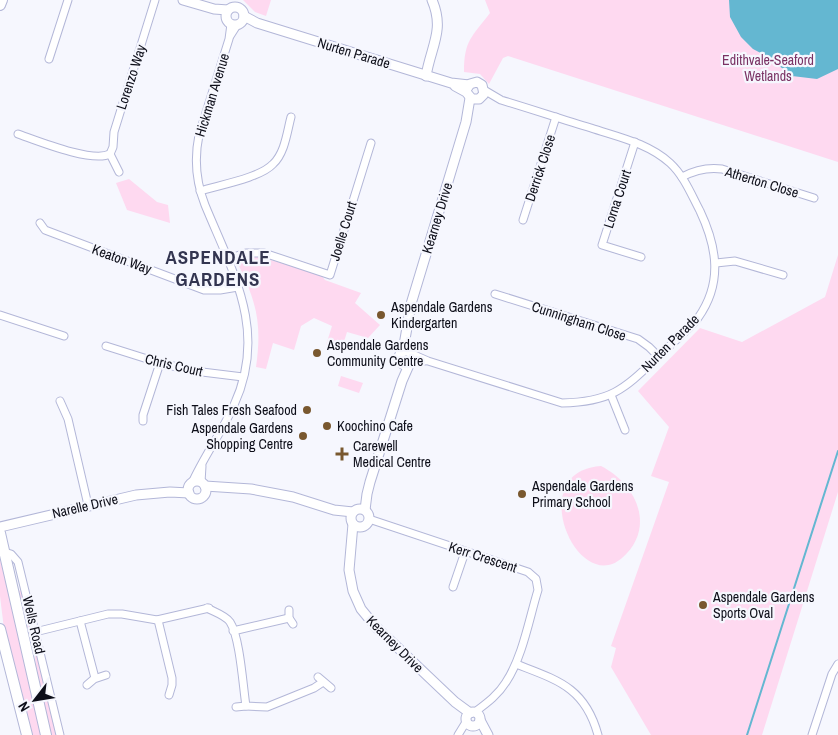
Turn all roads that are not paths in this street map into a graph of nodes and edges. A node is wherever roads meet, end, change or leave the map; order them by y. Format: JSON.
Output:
{"nodes":[{"id":1,"x":2,"y":0,"type":"edge"},
{"id":2,"x":68,"y":0,"type":"edge"},
{"id":3,"x":155,"y":0,"type":"edge"},
{"id":4,"x":183,"y":0,"type":"edge"},
{"id":5,"x":432,"y":0,"type":"edge"},
{"id":6,"x":0,"y":5,"type":"edge"},
{"id":7,"x":235,"y":19,"type":"junction"},
{"id":8,"x":49,"y":59,"type":"dead end"},
{"id":9,"x":424,"y":75,"type":"junction"},
{"id":10,"x":474,"y":94,"type":"junction"},
{"id":11,"x":291,"y":117,"type":"dead end"},
{"id":12,"x":556,"y":117,"type":"junction"},
{"id":13,"x":18,"y":134,"type":"dead end"},
{"id":14,"x":635,"y":142,"type":"junction"},
{"id":15,"x":371,"y":143,"type":"dead end"},
{"id":16,"x":110,"y":154,"type":"junction"},
{"id":17,"x":119,"y":172,"type":"dead end"},
{"id":18,"x":682,"y":177,"type":"junction"},
{"id":19,"x":200,"y":190,"type":"junction"},
{"id":20,"x":814,"y":198,"type":"dead end"},
{"id":21,"x":523,"y":220,"type":"dead end"},
{"id":22,"x":40,"y":222,"type":"dead end"},
{"id":23,"x":641,"y":257,"type":"dead end"},
{"id":24,"x":227,"y":259,"type":"junction"},
{"id":25,"x":716,"y":263,"type":"junction"},
{"id":26,"x":783,"y":275,"type":"dead end"},
{"id":27,"x":238,"y":287,"type":"junction"},
{"id":28,"x":495,"y":294,"type":"dead end"},
{"id":29,"x":0,"y":315,"type":"edge"},
{"id":30,"x":64,"y":336,"type":"dead end"},
{"id":31,"x":106,"y":346,"type":"dead end"},
{"id":32,"x":658,"y":356,"type":"junction"},
{"id":33,"x":408,"y":358,"type":"junction"},
{"id":34,"x":160,"y":363,"type":"junction"},
{"id":35,"x":243,"y":377,"type":"junction"},
{"id":36,"x":611,"y":395,"type":"junction"},
{"id":37,"x":60,"y":401,"type":"dead end"},
{"id":38,"x":143,"y":420,"type":"dead end"},
{"id":39,"x":626,"y":430,"type":"dead end"},
{"id":40,"x":197,"y":487,"type":"junction"},
{"id":41,"x":88,"y":506,"type":"junction"},
{"id":42,"x":359,"y":518,"type":"junction"},
{"id":43,"x":0,"y":526,"type":"edge"},
{"id":44,"x":0,"y":533,"type":"edge"},
{"id":45,"x":4,"y":552,"type":"junction"},
{"id":46,"x":465,"y":552,"type":"junction"},
{"id":47,"x":453,"y":587,"type":"dead end"},
{"id":48,"x":290,"y":617,"type":"dead end"},
{"id":49,"x":158,"y":620,"type":"junction"},
{"id":50,"x":80,"y":621,"type":"junction"},
{"id":51,"x":0,"y":629,"type":"edge"},
{"id":52,"x":233,"y":631,"type":"junction"},
{"id":53,"x":35,"y":632,"type":"junction"},
{"id":54,"x":516,"y":664,"type":"junction"},
{"id":55,"x":838,"y":664,"type":"edge"},
{"id":56,"x":106,"y":675,"type":"dead end"},
{"id":57,"x":95,"y":678,"type":"junction"},
{"id":58,"x":87,"y":685,"type":"dead end"},
{"id":59,"x":331,"y":688,"type":"dead end"},
{"id":60,"x":169,"y":695,"type":"dead end"},
{"id":61,"x":246,"y":706,"type":"junction"},
{"id":62,"x":236,"y":707,"type":"dead end"},
{"id":63,"x":473,"y":719,"type":"junction"},
{"id":64,"x":26,"y":735,"type":"edge"},
{"id":65,"x":46,"y":735,"type":"edge"},
{"id":66,"x":60,"y":735,"type":"edge"},
{"id":67,"x":458,"y":735,"type":"edge"},
{"id":68,"x":488,"y":735,"type":"edge"},
{"id":69,"x":598,"y":735,"type":"edge"},
{"id":70,"x":812,"y":735,"type":"edge"}],
"edges":[{"from":1,"to":6,"type":"main road"},
{"from":2,"to":8,"type":"street"},
{"from":3,"to":16,"type":"street","name":"Lorenzo Way"},
{"from":4,"to":7,"type":"street","name":"Nurten Parade"},
{"from":5,"to":9,"type":"street"},
{"from":7,"to":9,"type":"street","name":"Nurten Parade"},
{"from":7,"to":19,"type":"street","name":"Hickman Avenue"},
{"from":9,"to":10,"type":"street","name":"Nurten Parade"},
{"from":10,"to":12,"type":"street","name":"Nurten Parade"},
{"from":10,"to":33,"type":"street","name":"Kearney Drive"},
{"from":11,"to":19,"type":"street"},
{"from":12,"to":14,"type":"street","name":"Nurten Parade"},
{"from":12,"to":21,"type":"street","name":"Derrick Close"},
{"from":13,"to":16,"type":"street"},
{"from":14,"to":18,"type":"street","name":"Nurten Parade"},
{"from":14,"to":23,"type":"street","name":"Lorna Court"},
{"from":15,"to":24,"type":"street","name":"Joelle Court"},
{"from":16,"to":17,"type":"street"},
{"from":18,"to":20,"type":"street","name":"Atherton Close"},
{"from":18,"to":25,"type":"street","name":"Nurten Parade"},
{"from":19,"to":24,"type":"street","name":"Hickman Avenue"},
{"from":22,"to":27,"type":"street","name":"Keaton Way"},
{"from":24,"to":27,"type":"street","name":"Hickman Avenue"},
{"from":25,"to":26,"type":"street"},
{"from":25,"to":32,"type":"street","name":"Nurten Parade"},
{"from":27,"to":35,"type":"street","name":"Hickman Avenue"},
{"from":28,"to":32,"type":"street","name":"Cunningham Close"},
{"from":29,"to":30,"type":"street"},
{"from":31,"to":34,"type":"street","name":"Chris Court"},
{"from":32,"to":36,"type":"street","name":"Nurten Parade"},
{"from":33,"to":36,"type":"street","name":"Nurten Parade"},
{"from":33,"to":42,"type":"street","name":"Kearney Drive"},
{"from":34,"to":35,"type":"street","name":"Chris Court"},
{"from":34,"to":38,"type":"street"},
{"from":35,"to":40,"type":"street","name":"Hickman Avenue"},
{"from":36,"to":39,"type":"street"},
{"from":37,"to":41,"type":"street"},
{"from":40,"to":41,"type":"street","name":"Narelle Drive"},
{"from":40,"to":42,"type":"street","name":"Narelle Drive"},
{"from":41,"to":43,"type":"street","name":"Narelle Drive"},
{"from":42,"to":46,"type":"street","name":"Kerr Crescent"},
{"from":42,"to":63,"type":"street","name":"Kearney Drive"},
{"from":44,"to":45,"type":"main road","name":"Wells Road"},
{"from":45,"to":53,"type":"street","name":"Wells Road"},
{"from":45,"to":65,"type":"main road","name":"Wells Road"},
{"from":46,"to":47,"type":"street"},
{"from":46,"to":54,"type":"street","name":"Kerr Crescent"},
{"from":48,"to":52,"type":"street"},
{"from":49,"to":50,"type":"street"},
{"from":49,"to":52,"type":"street"},
{"from":49,"to":60,"type":"street"},
{"from":50,"to":53,"type":"street"},
{"from":50,"to":57,"type":"street"},
{"from":51,"to":64,"type":"main road"},
{"from":52,"to":61,"type":"street"},
{"from":53,"to":66,"type":"street","name":"Wells Road"},
{"from":54,"to":63,"type":"street","name":"Kerr Crescent"},
{"from":54,"to":69,"type":"street"},
{"from":55,"to":70,"type":"street"},
{"from":56,"to":57,"type":"street"},
{"from":57,"to":58,"type":"street"},
{"from":59,"to":61,"type":"street"},
{"from":61,"to":62,"type":"street"},
{"from":63,"to":67,"type":"street","name":"Kerr Crescent"},
{"from":63,"to":68,"type":"street","name":"Kearney Drive"}]}
